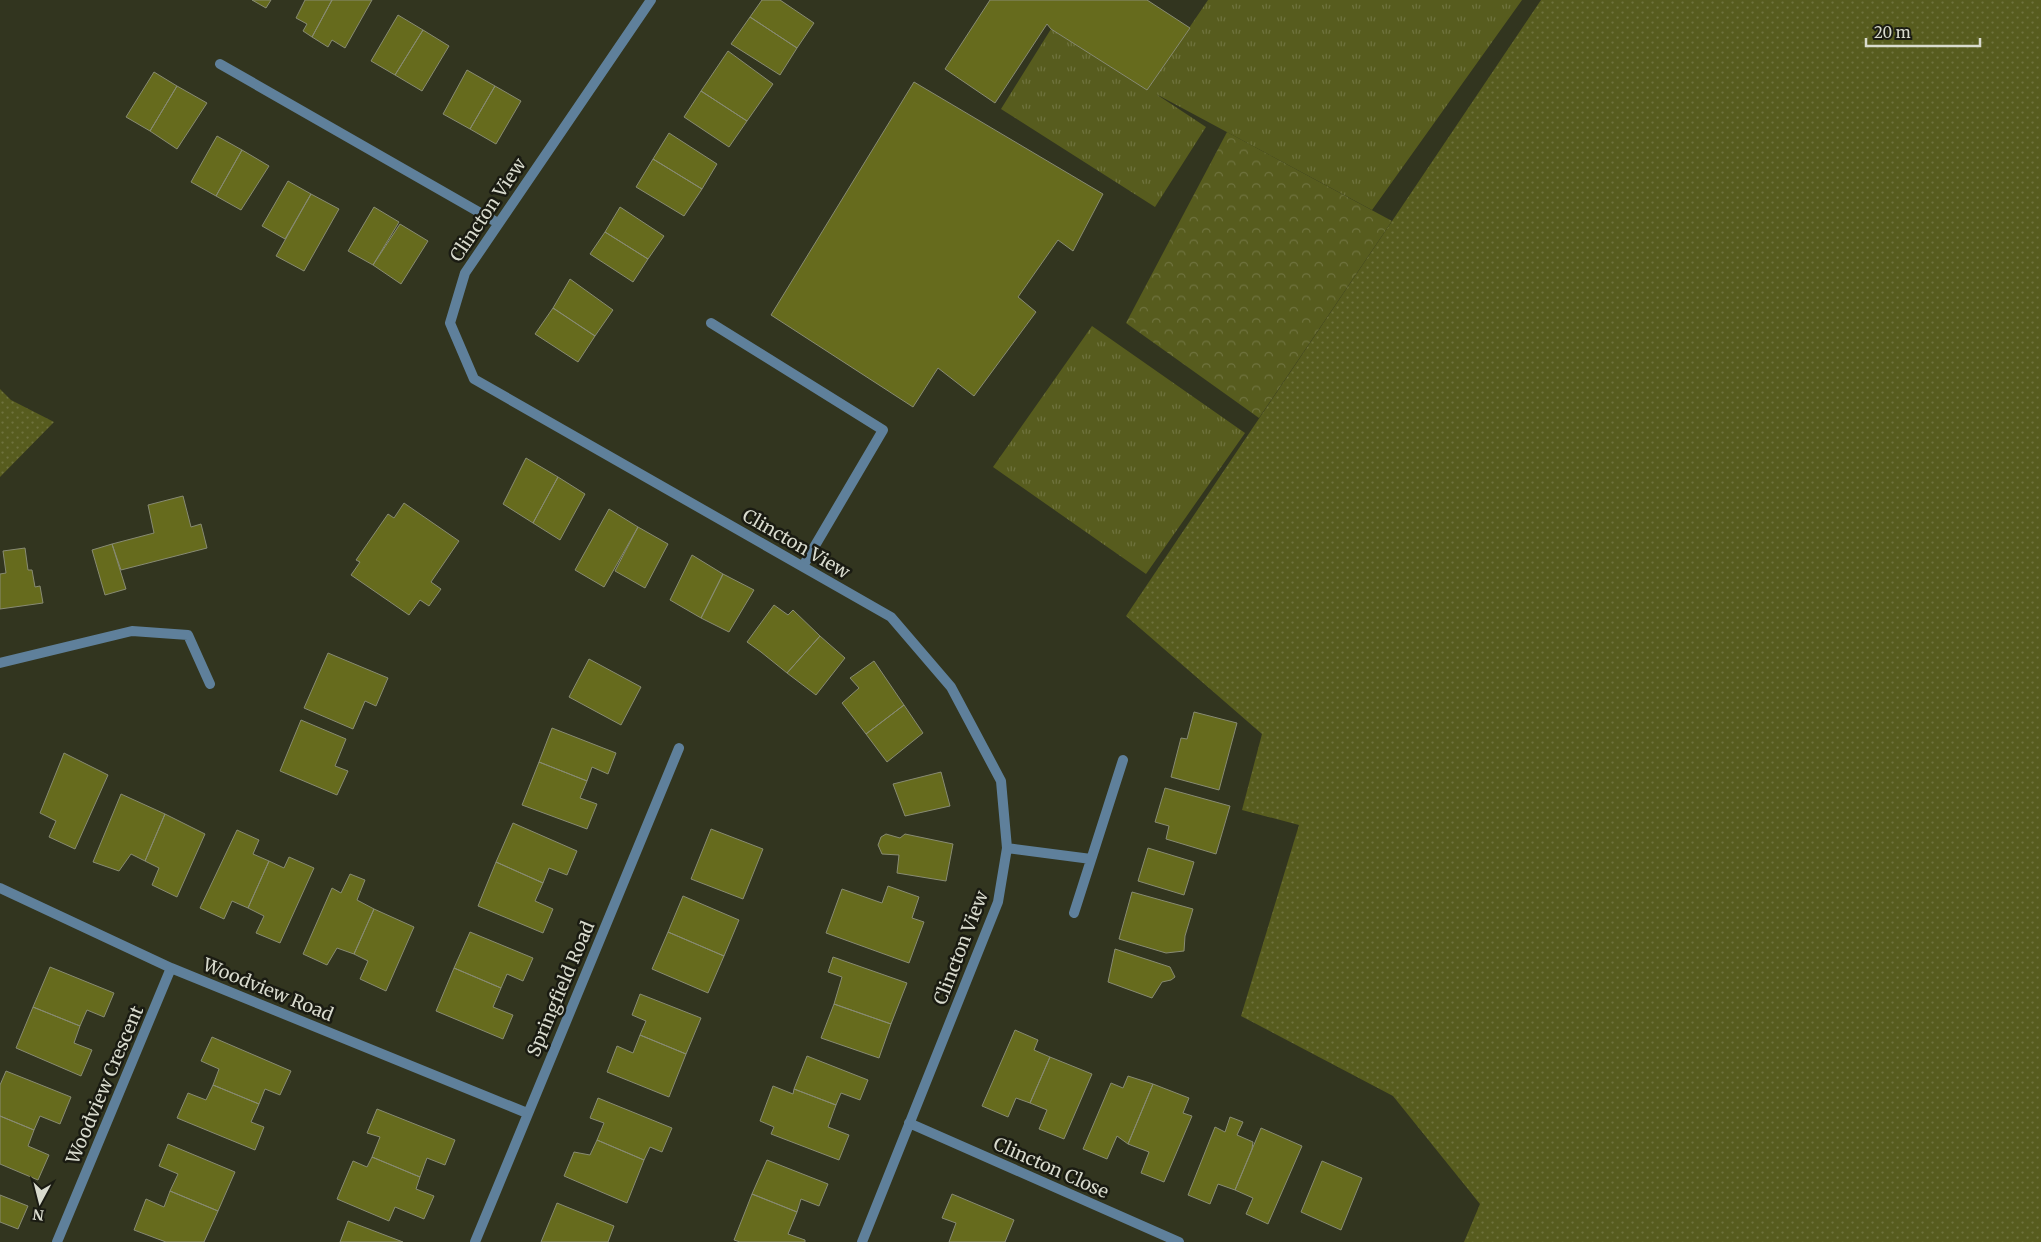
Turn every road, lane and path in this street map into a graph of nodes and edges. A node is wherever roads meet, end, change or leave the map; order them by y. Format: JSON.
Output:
{"nodes":[{"id":1,"x":650,"y":0,"type":"edge"},
{"id":2,"x":220,"y":64,"type":"dead end"},
{"id":3,"x":498,"y":224,"type":"junction"},
{"id":4,"x":711,"y":323,"type":"dead end"},
{"id":5,"x":803,"y":566,"type":"junction"},
{"id":6,"x":0,"y":663,"type":"edge"},
{"id":7,"x":210,"y":684,"type":"dead end"},
{"id":8,"x":679,"y":748,"type":"dead end"},
{"id":9,"x":1123,"y":760,"type":"dead end"},
{"id":10,"x":1007,"y":848,"type":"junction"},
{"id":11,"x":1091,"y":859,"type":"junction"},
{"id":12,"x":0,"y":888,"type":"edge"},
{"id":13,"x":1074,"y":913,"type":"dead end"},
{"id":14,"x":171,"y":968,"type":"junction"},
{"id":15,"x":527,"y":1113,"type":"junction"},
{"id":16,"x":910,"y":1123,"type":"junction"},
{"id":17,"x":56,"y":1242,"type":"edge"},
{"id":18,"x":475,"y":1242,"type":"edge"},
{"id":19,"x":862,"y":1242,"type":"edge"},
{"id":20,"x":1179,"y":1242,"type":"edge"}],
"edges":[{"from":1,"to":3,"type":"street","name":"Clincton View"},
{"from":2,"to":3,"type":"street"},
{"from":3,"to":5,"type":"street","name":"Clincton View"},
{"from":4,"to":5,"type":"street"},
{"from":5,"to":10,"type":"street","name":"Clincton View"},
{"from":6,"to":7,"type":"street"},
{"from":8,"to":15,"type":"street","name":"Springfield Road"},
{"from":9,"to":11,"type":"street"},
{"from":10,"to":11,"type":"street"},
{"from":10,"to":16,"type":"street","name":"Clincton View"},
{"from":11,"to":13,"type":"street"},
{"from":12,"to":14,"type":"street","name":"Woodview Road"},
{"from":14,"to":15,"type":"street","name":"Woodview Road"},
{"from":14,"to":17,"type":"street","name":"Woodview Crescent"},
{"from":15,"to":18,"type":"street","name":"Springfield Road"},
{"from":16,"to":19,"type":"street","name":"Clincton View"},
{"from":16,"to":20,"type":"street","name":"Clincton Close"}]}
